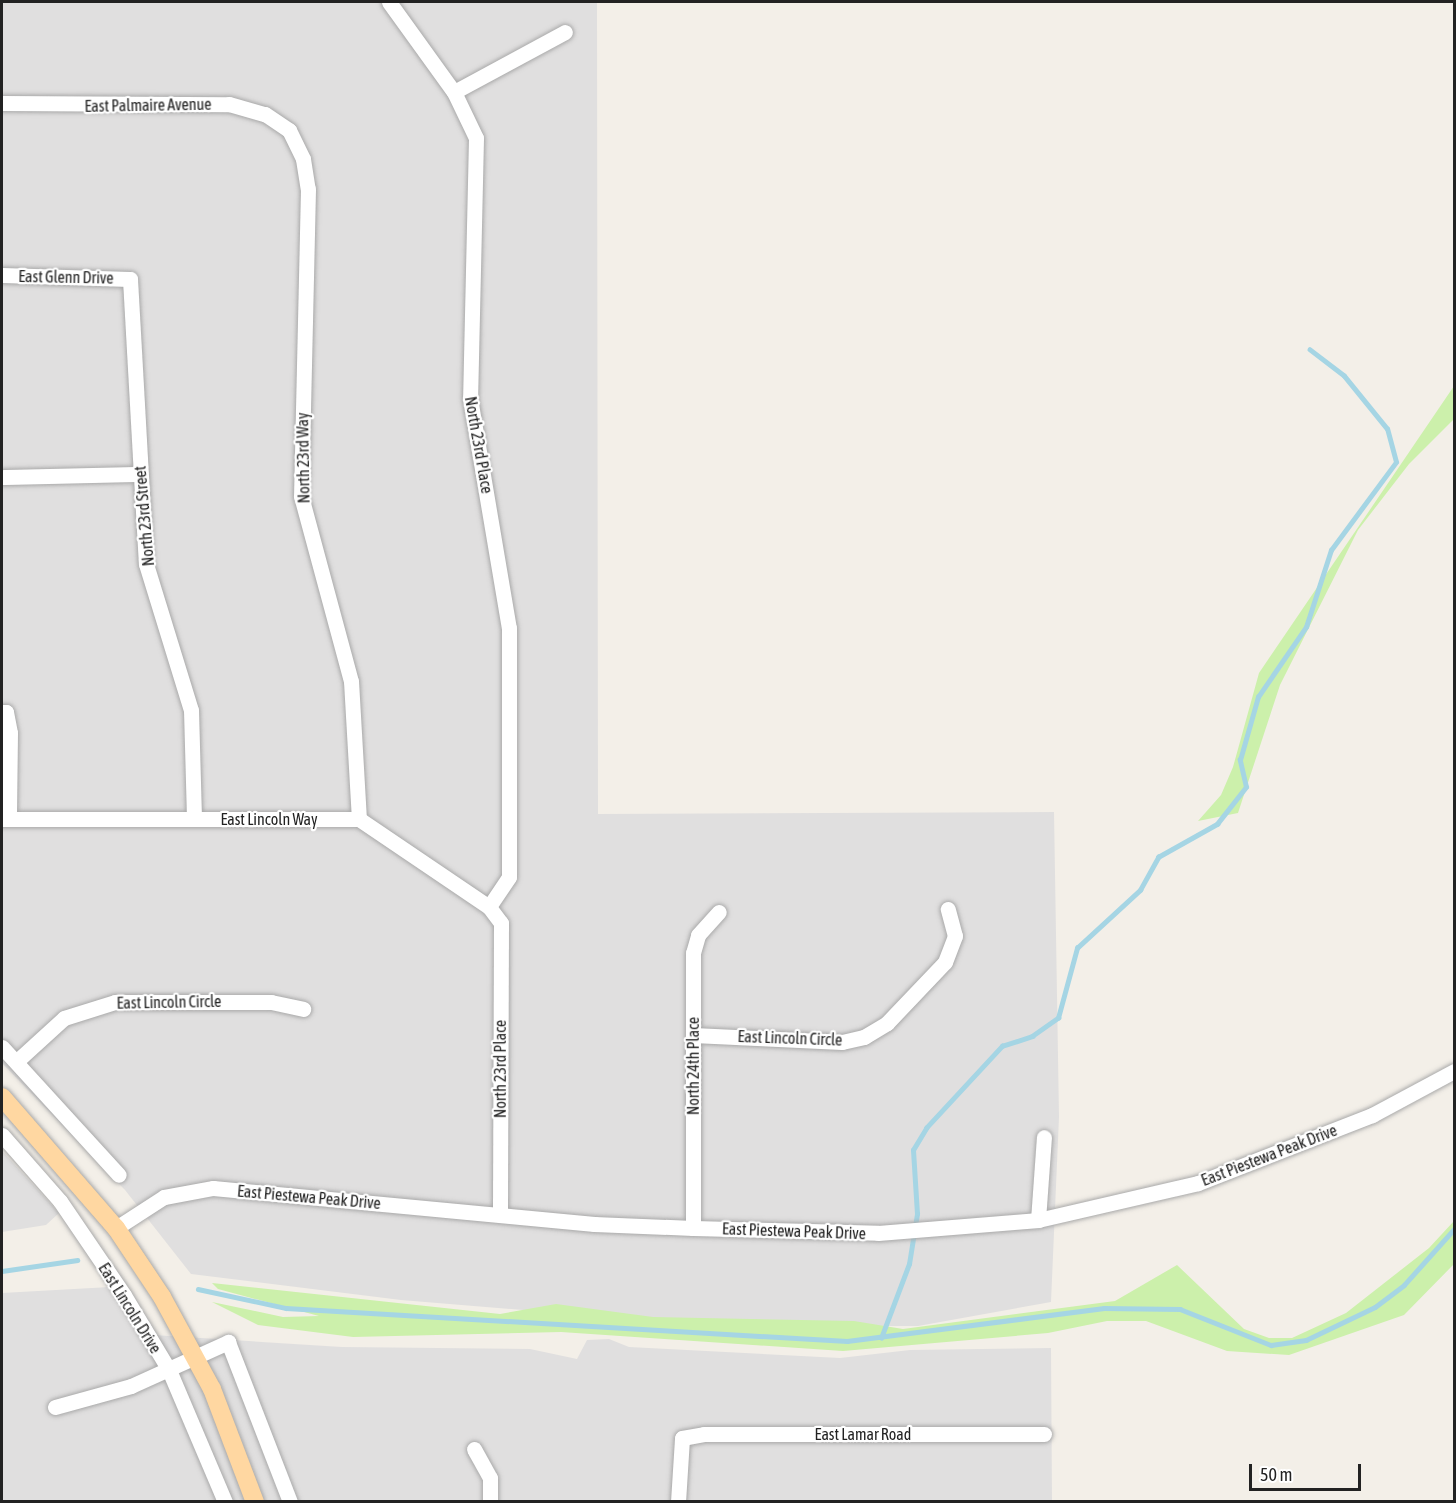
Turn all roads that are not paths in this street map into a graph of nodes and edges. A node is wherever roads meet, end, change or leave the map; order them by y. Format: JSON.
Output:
{"nodes":[{"id":1,"x":389,"y":2,"type":"edge"},
{"id":2,"x":565,"y":32,"type":"dead end"},
{"id":3,"x":454,"y":92,"type":"junction"},
{"id":4,"x":2,"y":103,"type":"edge"},
{"id":5,"x":289,"y":130,"type":"joint"},
{"id":6,"x":2,"y":275,"type":"edge"},
{"id":7,"x":130,"y":279,"type":"joint"},
{"id":8,"x":140,"y":474,"type":"junction"},
{"id":9,"x":2,"y":477,"type":"edge"},
{"id":10,"x":4,"y":712,"type":"edge"},
{"id":11,"x":5,"y":819,"type":"edge"},
{"id":12,"x":194,"y":819,"type":"junction"},
{"id":13,"x":359,"y":819,"type":"junction"},
{"id":14,"x":489,"y":907,"type":"junction"},
{"id":15,"x":948,"y":909,"type":"dead end"},
{"id":16,"x":719,"y":912,"type":"dead end"},
{"id":17,"x":303,"y":1009,"type":"dead end"},
{"id":18,"x":693,"y":1035,"type":"junction"},
{"id":19,"x":2,"y":1047,"type":"edge"},
{"id":20,"x":18,"y":1060,"type":"junction"},
{"id":21,"x":1455,"y":1071,"type":"edge"},
{"id":22,"x":2,"y":1097,"type":"edge"},
{"id":23,"x":2,"y":1135,"type":"edge"},
{"id":24,"x":1044,"y":1137,"type":"dead end"},
{"id":25,"x":119,"y":1174,"type":"dead end"},
{"id":26,"x":500,"y":1215,"type":"junction"},
{"id":27,"x":1038,"y":1220,"type":"junction"},
{"id":28,"x":116,"y":1228,"type":"junction"},
{"id":29,"x":693,"y":1228,"type":"junction"},
{"id":30,"x":195,"y":1355,"type":"junction"},
{"id":31,"x":169,"y":1370,"type":"junction"},
{"id":32,"x":55,"y":1407,"type":"dead end"},
{"id":33,"x":1044,"y":1434,"type":"dead end"},
{"id":34,"x":474,"y":1449,"type":"dead end"},
{"id":35,"x":225,"y":1502,"type":"edge"},
{"id":36,"x":255,"y":1502,"type":"edge"},
{"id":37,"x":290,"y":1502,"type":"edge"},
{"id":38,"x":490,"y":1502,"type":"edge"},
{"id":39,"x":678,"y":1502,"type":"edge"}],
"edges":[{"from":1,"to":3,"type":"street","name":"North 23rd Place"},
{"from":2,"to":3,"type":"street"},
{"from":3,"to":14,"type":"street","name":"North 23rd Place"},
{"from":4,"to":5,"type":"street","name":"East Palmaire Avenue"},
{"from":5,"to":13,"type":"street","name":"North 23rd Way"},
{"from":6,"to":7,"type":"street","name":"East Glenn Drive"},
{"from":7,"to":8,"type":"street","name":"North 23rd Street"},
{"from":8,"to":9,"type":"street"},
{"from":8,"to":12,"type":"street","name":"North 23rd Street"},
{"from":10,"to":11,"type":"street"},
{"from":11,"to":12,"type":"street","name":"East Lincoln Way"},
{"from":12,"to":13,"type":"street","name":"East Lincoln Way"},
{"from":13,"to":14,"type":"street"},
{"from":14,"to":26,"type":"street","name":"North 23rd Place"},
{"from":15,"to":18,"type":"street","name":"East Lincoln Circle"},
{"from":16,"to":18,"type":"street","name":"North 24th Place"},
{"from":17,"to":20,"type":"street","name":"East Lincoln Circle"},
{"from":18,"to":29,"type":"street","name":"North 24th Place"},
{"from":19,"to":20,"type":"street"},
{"from":20,"to":25,"type":"street"},
{"from":21,"to":27,"type":"street","name":"East Piestewa Peak Drive"},
{"from":22,"to":28,"type":"main road","name":"East Lincoln Drive"},
{"from":23,"to":31,"type":"street","name":"East Lincoln Drive"},
{"from":24,"to":27,"type":"street"},
{"from":26,"to":28,"type":"street","name":"East Piestewa Peak Drive"},
{"from":26,"to":29,"type":"street","name":"East Piestewa Peak Drive"},
{"from":27,"to":29,"type":"street","name":"East Piestewa Peak Drive"},
{"from":28,"to":30,"type":"main road","name":"East Lincoln Drive"},
{"from":30,"to":31,"type":"street"},
{"from":30,"to":36,"type":"main road","name":"East Lincoln Drive"},
{"from":30,"to":37,"type":"street"},
{"from":31,"to":32,"type":"street"},
{"from":31,"to":35,"type":"street","name":"East Lincoln Drive"},
{"from":33,"to":39,"type":"street","name":"East Lamar Road"},
{"from":34,"to":38,"type":"street"}]}
